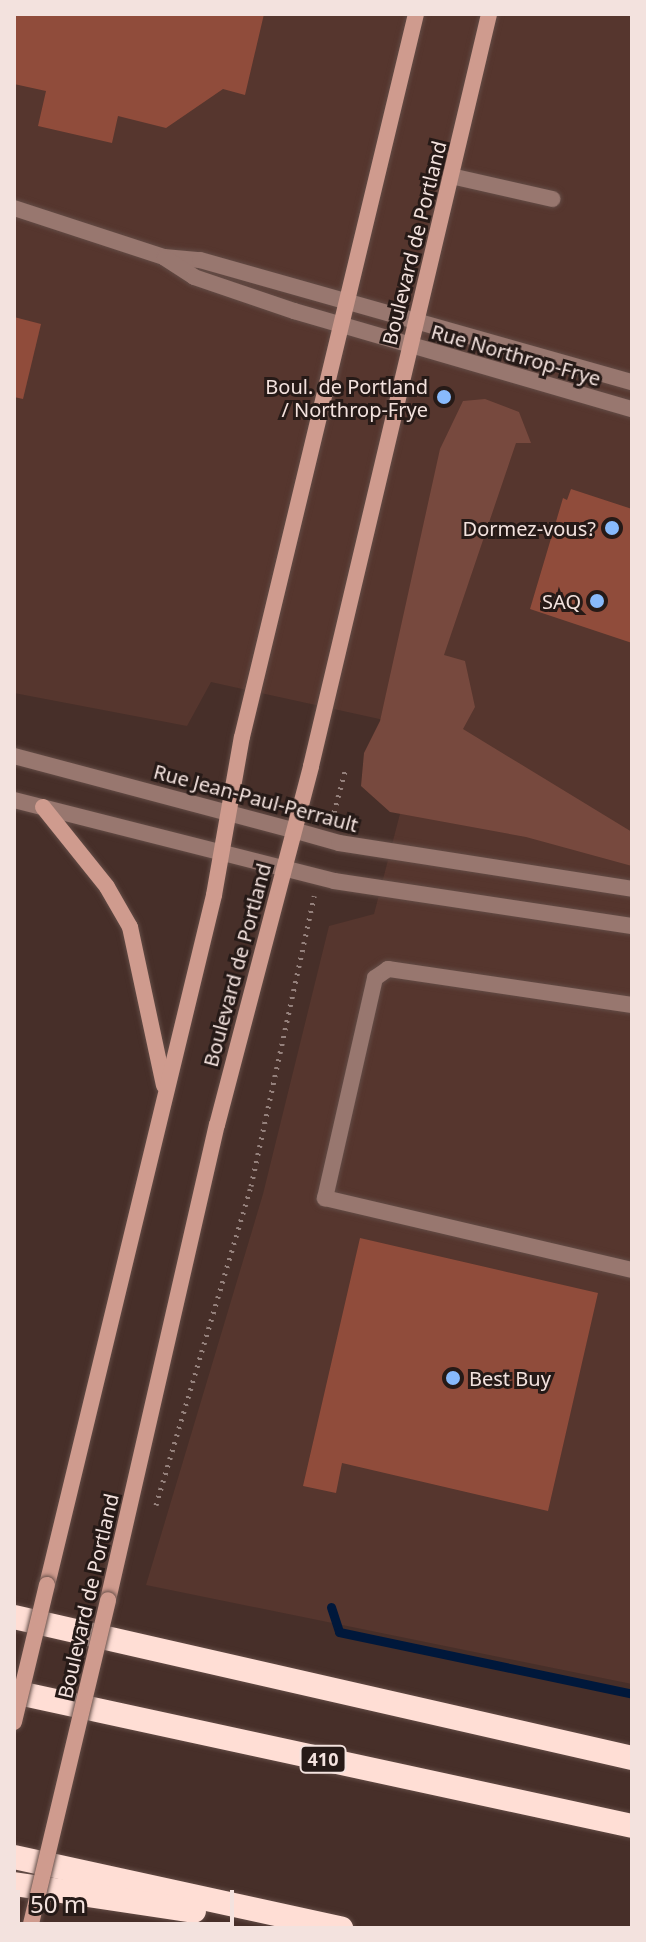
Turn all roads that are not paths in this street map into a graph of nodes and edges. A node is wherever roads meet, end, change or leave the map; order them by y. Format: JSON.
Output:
{"nodes":[{"id":1,"x":416,"y":14,"type":"edge"},
{"id":2,"x":489,"y":14,"type":"edge"},
{"id":3,"x":451,"y":176,"type":"junction"},
{"id":4,"x":552,"y":199,"type":"dead end"},
{"id":5,"x":14,"y":208,"type":"edge"},
{"id":6,"x":164,"y":257,"type":"junction"},
{"id":7,"x":348,"y":301,"type":"junction"},
{"id":8,"x":417,"y":321,"type":"junction"},
{"id":9,"x":342,"y":325,"type":"junction"},
{"id":10,"x":410,"y":345,"type":"junction"},
{"id":11,"x":632,"y":382,"type":"edge"},
{"id":12,"x":632,"y":409,"type":"edge"},
{"id":13,"x":14,"y":756,"type":"edge"},
{"id":14,"x":14,"y":800,"type":"edge"},
{"id":15,"x":43,"y":807,"type":"junction"},
{"id":16,"x":228,"y":811,"type":"junction"},
{"id":17,"x":293,"y":830,"type":"junction"},
{"id":18,"x":222,"y":850,"type":"junction"},
{"id":19,"x":283,"y":868,"type":"junction"},
{"id":20,"x":632,"y":889,"type":"edge"},
{"id":21,"x":632,"y":926,"type":"edge"},
{"id":22,"x":632,"y":1005,"type":"edge"},
{"id":23,"x":165,"y":1091,"type":"junction"},
{"id":24,"x":632,"y":1270,"type":"edge"},
{"id":25,"x":14,"y":1617,"type":"edge"},
{"id":26,"x":14,"y":1692,"type":"edge"},
{"id":27,"x":14,"y":1722,"type":"edge"},
{"id":28,"x":632,"y":1758,"type":"edge"},
{"id":29,"x":632,"y":1826,"type":"edge"},
{"id":30,"x":14,"y":1857,"type":"edge"},
{"id":31,"x":14,"y":1884,"type":"edge"},
{"id":32,"x":30,"y":1928,"type":"edge"},
{"id":33,"x":309,"y":1928,"type":"edge"},
{"id":34,"x":341,"y":1928,"type":"edge"}],
"edges":[{"from":1,"to":7,"type":"main road","name":"Boulevard de Portland"},
{"from":2,"to":3,"type":"main road","name":"Boulevard de Portland"},
{"from":3,"to":4,"type":"street"},
{"from":3,"to":8,"type":"main road","name":"Boulevard de Portland"},
{"from":5,"to":6,"type":"street","name":"Rue Northrop-Frye"},
{"from":6,"to":7,"type":"street","name":"Rue Northrop-Frye"},
{"from":6,"to":9,"type":"street","name":"Rue Northrop-Frye"},
{"from":7,"to":8,"type":"street","name":"Rue Northrop-Frye"},
{"from":7,"to":9,"type":"main road","name":"Boulevard de Portland"},
{"from":8,"to":10,"type":"main road","name":"Boulevard de Portland"},
{"from":8,"to":11,"type":"street","name":"Rue Northrop-Frye"},
{"from":9,"to":10,"type":"street","name":"Rue Northrop-Frye"},
{"from":9,"to":16,"type":"main road","name":"Boulevard de Portland"},
{"from":10,"to":12,"type":"street","name":"Rue Northrop-Frye"},
{"from":10,"to":17,"type":"main road","name":"Boulevard de Portland"},
{"from":13,"to":16,"type":"street","name":"Rue Jean-Paul-Perrault"},
{"from":14,"to":15,"type":"street"},
{"from":15,"to":18,"type":"street"},
{"from":15,"to":23,"type":"main road"},
{"from":16,"to":17,"type":"street","name":"Rue Jean-Paul-Perrault"},
{"from":16,"to":18,"type":"main road","name":"Boulevard de Portland"},
{"from":17,"to":19,"type":"main road","name":"Boulevard de Portland"},
{"from":17,"to":20,"type":"street","name":"Rue Jean-Paul-Perrault"},
{"from":18,"to":19,"type":"street"},
{"from":18,"to":23,"type":"main road","name":"Boulevard de Portland"},
{"from":19,"to":21,"type":"street"},
{"from":19,"to":32,"type":"main road","name":"Boulevard de Portland","bridge":true},
{"from":22,"to":24,"type":"street"},
{"from":23,"to":27,"type":"main road","name":"Boulevard de Portland","bridge":true},
{"from":25,"to":28,"type":"highway"},
{"from":26,"to":29,"type":"highway","number":"410"},
{"from":30,"to":34,"type":"highway"},
{"from":31,"to":33,"type":"highway"}]}
